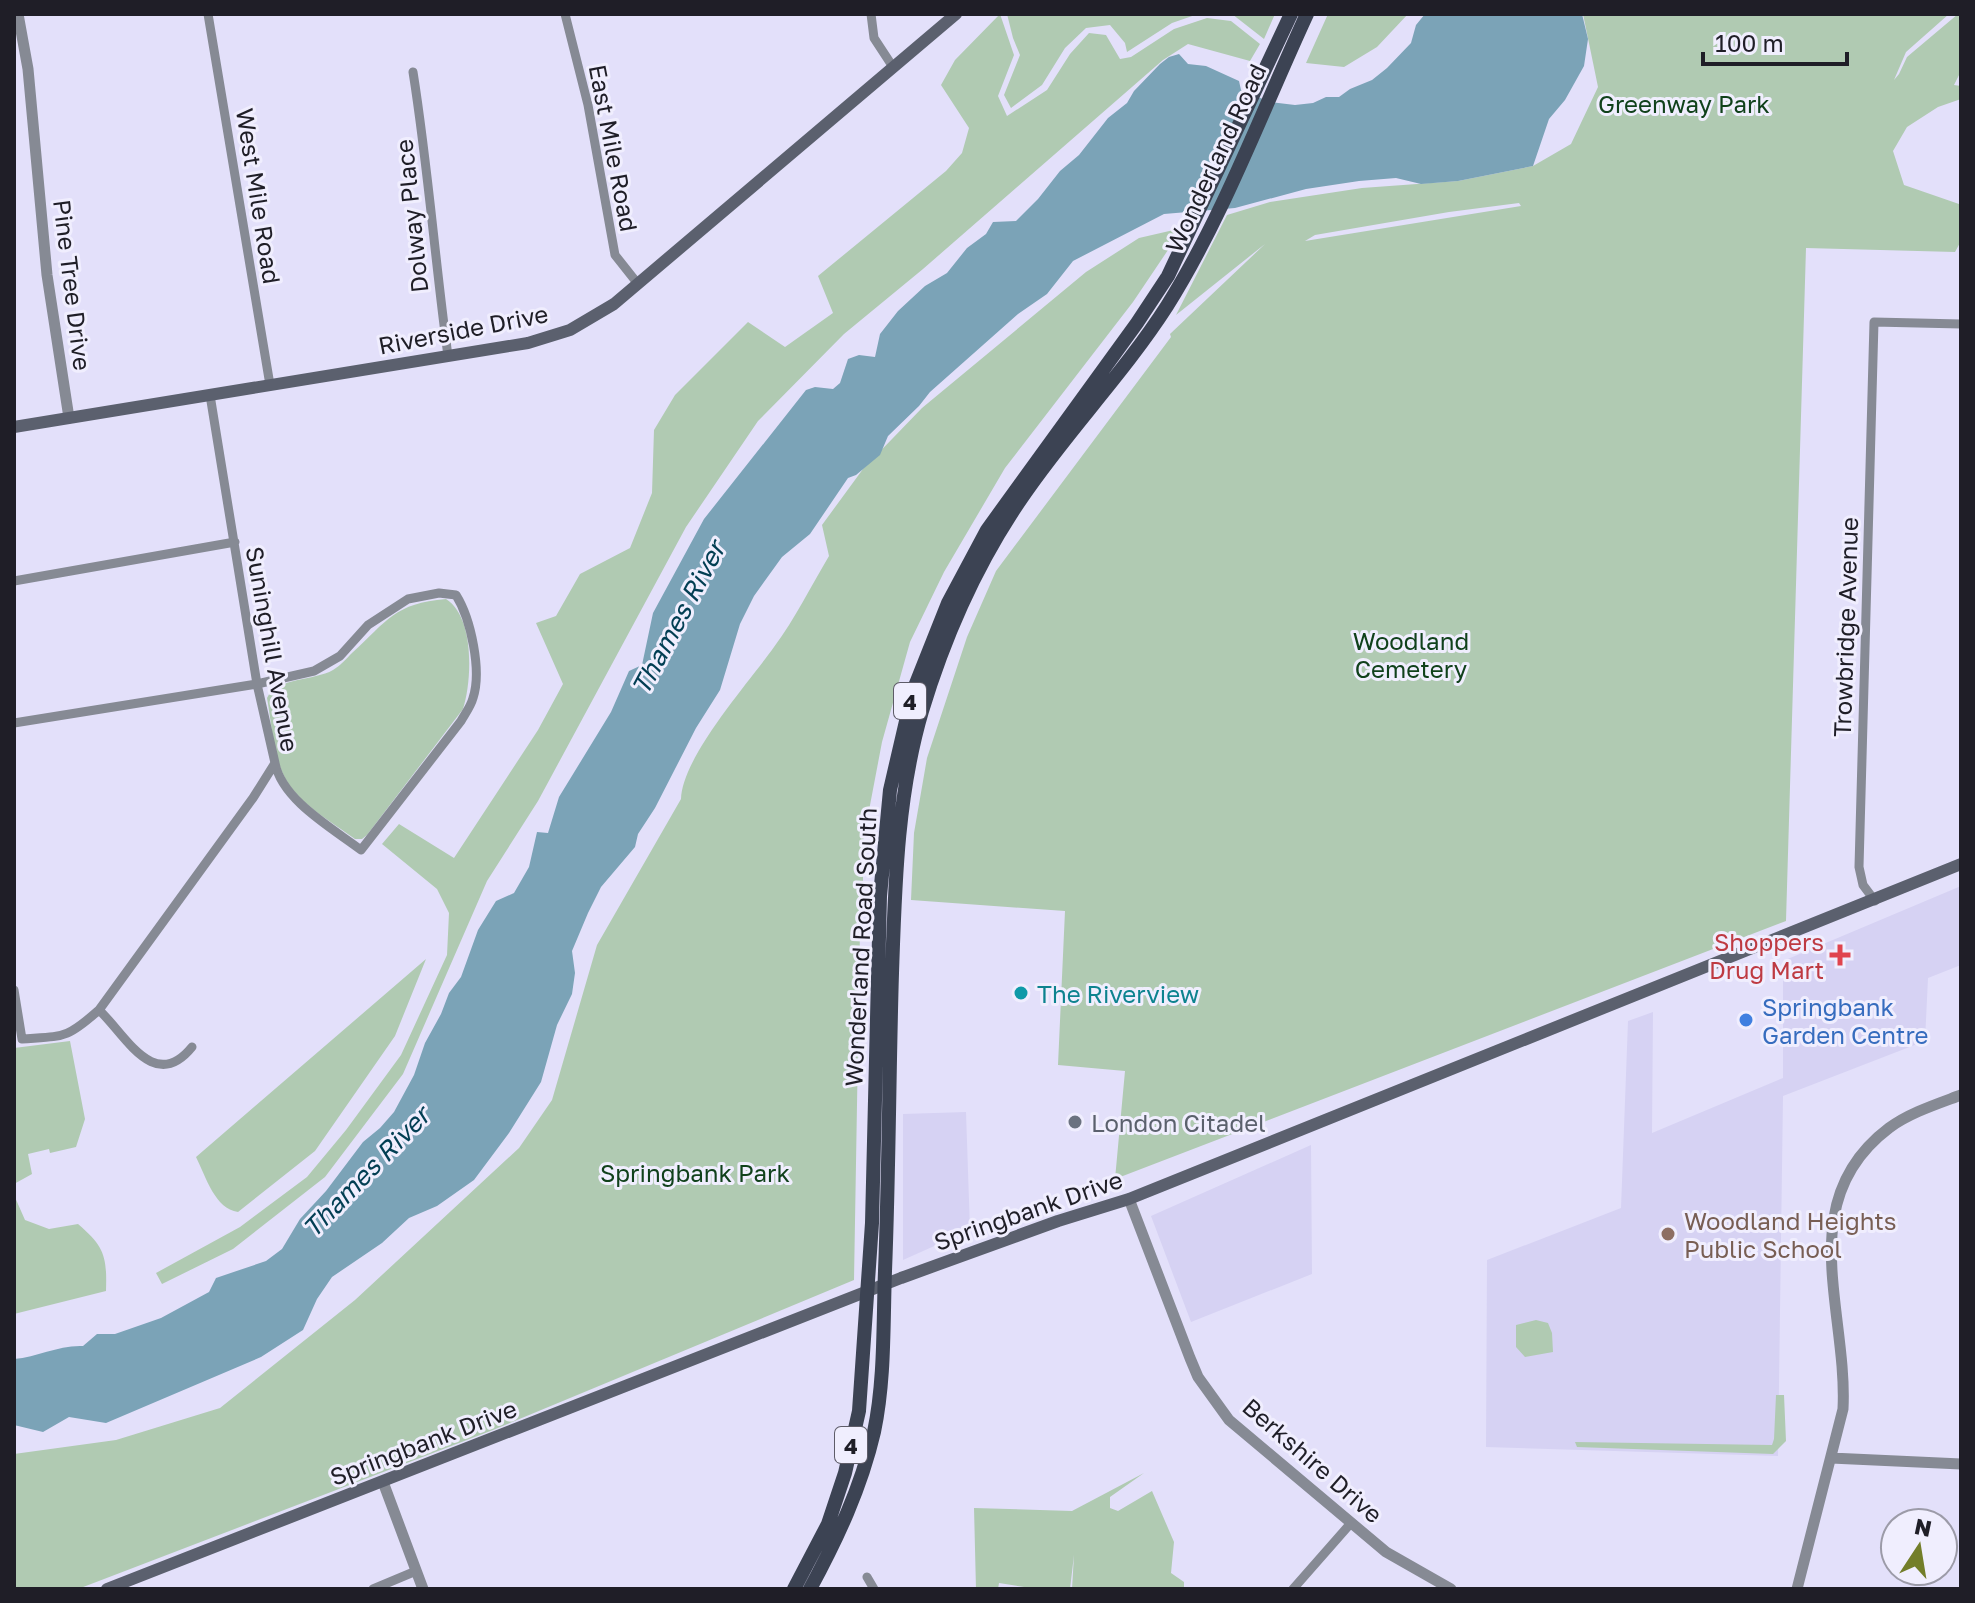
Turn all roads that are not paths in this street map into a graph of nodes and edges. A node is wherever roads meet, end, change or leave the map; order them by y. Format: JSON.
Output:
{"nodes":[{"id":1,"x":18,"y":14,"type":"edge"},
{"id":2,"x":208,"y":14,"type":"edge"},
{"id":3,"x":565,"y":14,"type":"edge"},
{"id":4,"x":871,"y":14,"type":"edge"},
{"id":5,"x":956,"y":14,"type":"edge"},
{"id":6,"x":1291,"y":14,"type":"edge"},
{"id":7,"x":1307,"y":14,"type":"edge"},
{"id":8,"x":1282,"y":49,"type":"junction"},
{"id":9,"x":893,"y":67,"type":"junction"},
{"id":10,"x":413,"y":72,"type":"dead end"},
{"id":11,"x":1174,"y":279,"type":"junction"},
{"id":12,"x":638,"y":284,"type":"junction"},
{"id":13,"x":1961,"y":324,"type":"edge"},
{"id":14,"x":448,"y":356,"type":"junction"},
{"id":15,"x":270,"y":385,"type":"junction"},
{"id":16,"x":210,"y":395,"type":"junction"},
{"id":17,"x":69,"y":418,"type":"junction"},
{"id":18,"x":14,"y":427,"type":"edge"},
{"id":19,"x":235,"y":542,"type":"junction"},
{"id":20,"x":14,"y":581,"type":"edge"},
{"id":21,"x":257,"y":684,"type":"junction"},
{"id":22,"x":14,"y":723,"type":"edge"},
{"id":23,"x":275,"y":763,"type":"junction"},
{"id":24,"x":1961,"y":864,"type":"edge"},
{"id":25,"x":1875,"y":901,"type":"junction"},
{"id":26,"x":14,"y":990,"type":"edge"},
{"id":27,"x":99,"y":1010,"type":"junction"},
{"id":28,"x":192,"y":1047,"type":"dead end"},
{"id":29,"x":1961,"y":1095,"type":"edge"},
{"id":30,"x":1129,"y":1199,"type":"junction"},
{"id":31,"x":885,"y":1285,"type":"junction"},
{"id":32,"x":868,"y":1291,"type":"junction"},
{"id":33,"x":1831,"y":1458,"type":"junction"},
{"id":34,"x":1961,"y":1464,"type":"edge"},
{"id":35,"x":383,"y":1482,"type":"junction"},
{"id":36,"x":1351,"y":1523,"type":"junction"},
{"id":37,"x":416,"y":1571,"type":"junction"},
{"id":38,"x":867,"y":1577,"type":"dead end"},
{"id":39,"x":1305,"y":1577,"type":"junction"},
{"id":40,"x":107,"y":1589,"type":"edge"},
{"id":41,"x":373,"y":1589,"type":"edge"},
{"id":42,"x":423,"y":1589,"type":"edge"},
{"id":43,"x":794,"y":1589,"type":"edge"},
{"id":44,"x":810,"y":1589,"type":"edge"},
{"id":45,"x":874,"y":1589,"type":"edge"},
{"id":46,"x":1293,"y":1589,"type":"edge"},
{"id":47,"x":1302,"y":1589,"type":"edge"},
{"id":48,"x":1451,"y":1589,"type":"edge"},
{"id":49,"x":1797,"y":1589,"type":"edge"}],
"edges":[{"from":1,"to":17,"type":"street","name":"Pine Tree Drive"},
{"from":2,"to":15,"type":"street","name":"West Mile Road"},
{"from":3,"to":12,"type":"street","name":"East Mile Road"},
{"from":4,"to":9,"type":"street"},
{"from":5,"to":9,"type":"main road","name":"Riverside Drive"},
{"from":6,"to":8,"type":"main road","number":"4"},
{"from":7,"to":8,"type":"main road"},
{"from":8,"to":11,"type":"main road","name":"Wonderland Road","number":"4"},
{"from":9,"to":12,"type":"main road","name":"Riverside Drive"},
{"from":10,"to":14,"type":"street","name":"Dolway Place"},
{"from":11,"to":31,"type":"main road","name":"Wonderland Road South","number":"4"},
{"from":11,"to":32,"type":"main road","name":"Wonderland Road South","number":"4"},
{"from":12,"to":14,"type":"main road","name":"Riverside Drive"},
{"from":13,"to":25,"type":"street","name":"Trowbridge Avenue"},
{"from":14,"to":15,"type":"main road","name":"Riverside Drive"},
{"from":15,"to":16,"type":"main road","name":"Riverside Drive"},
{"from":16,"to":17,"type":"main road","name":"Riverside Drive"},
{"from":16,"to":19,"type":"street","name":"Suninghill Avenue"},
{"from":17,"to":18,"type":"main road","name":"Riverside Drive"},
{"from":19,"to":20,"type":"street"},
{"from":19,"to":21,"type":"street","name":"Suninghill Avenue"},
{"from":21,"to":22,"type":"street"},
{"from":21,"to":23,"type":"street","name":"Suninghill Avenue"},
{"from":21,"to":23,"type":"street"},
{"from":23,"to":27,"type":"street","name":"Suninghill Avenue"},
{"from":24,"to":25,"type":"main road","name":"Springbank Drive"},
{"from":25,"to":30,"type":"main road","name":"Springbank Drive"},
{"from":26,"to":27,"type":"street","name":"Suninghill Avenue"},
{"from":27,"to":28,"type":"street"},
{"from":29,"to":33,"type":"street"},
{"from":30,"to":31,"type":"main road","name":"Springbank Drive"},
{"from":30,"to":36,"type":"street","name":"Berkshire Drive"},
{"from":31,"to":32,"type":"main road","name":"Springbank Drive"},
{"from":31,"to":44,"type":"main road","name":"Wonderland Road South","number":"4"},
{"from":32,"to":35,"type":"main road","name":"Springbank Drive"},
{"from":32,"to":43,"type":"main road","name":"Wonderland Road South","number":"4"},
{"from":33,"to":34,"type":"street"},
{"from":33,"to":49,"type":"street"},
{"from":35,"to":37,"type":"street"},
{"from":35,"to":40,"type":"main road","name":"Springbank Drive"},
{"from":36,"to":39,"type":"street"},
{"from":36,"to":48,"type":"street","name":"Berkshire Drive"},
{"from":37,"to":41,"type":"street"},
{"from":37,"to":42,"type":"street"},
{"from":38,"to":45,"type":"street"},
{"from":39,"to":46,"type":"street"},
{"from":39,"to":47,"type":"street"}]}
